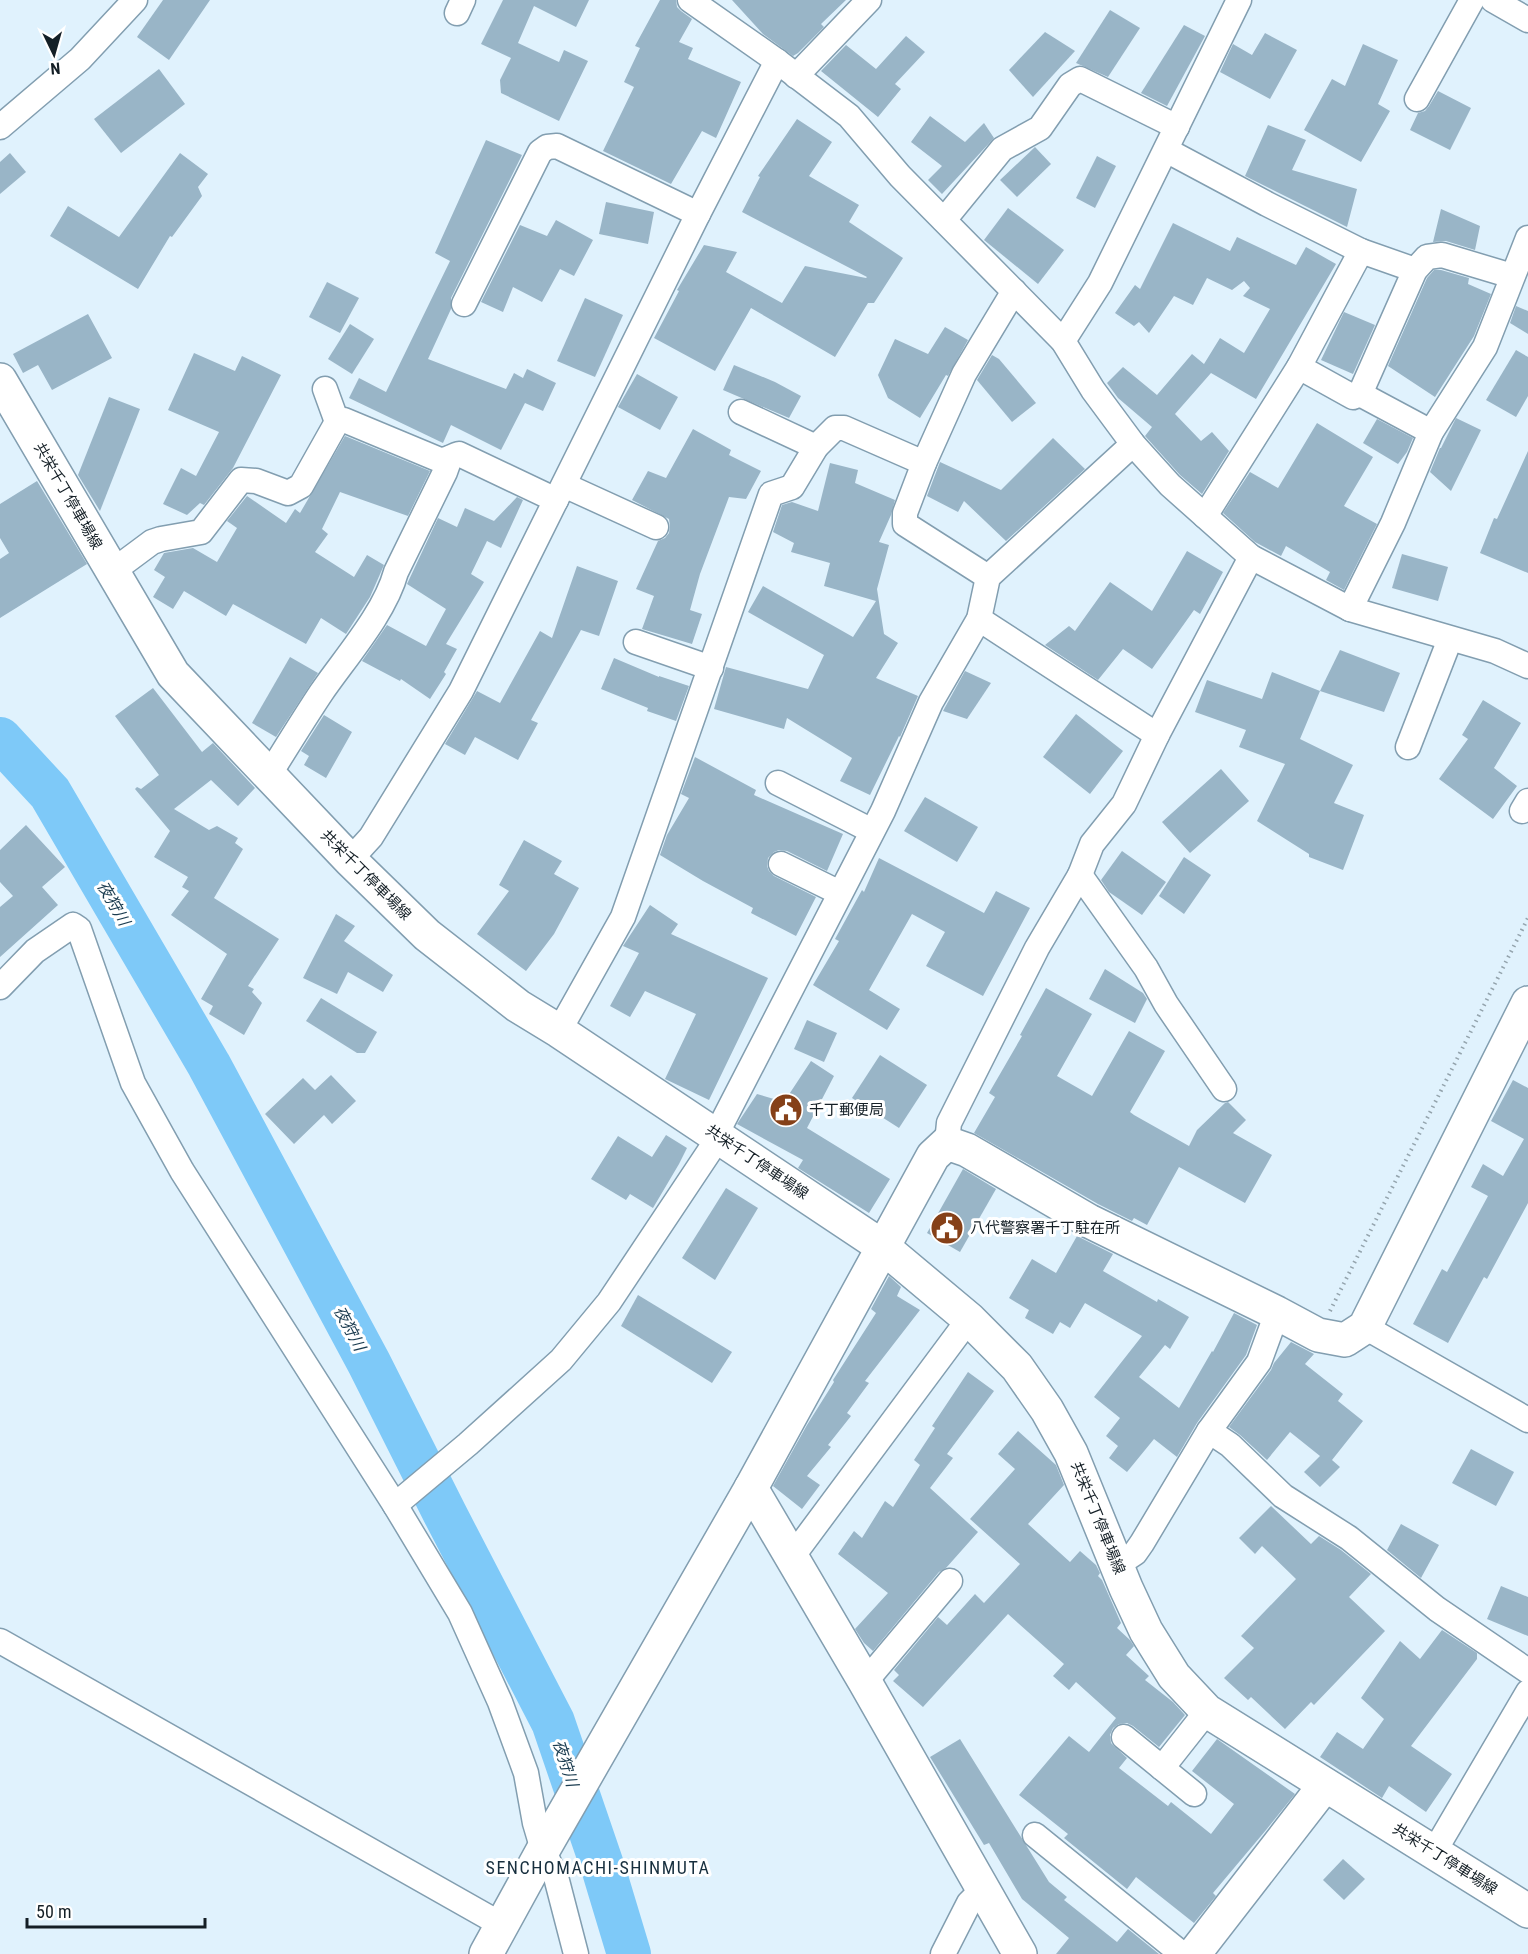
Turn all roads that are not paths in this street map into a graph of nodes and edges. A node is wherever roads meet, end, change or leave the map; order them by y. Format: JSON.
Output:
{"nodes":[{"id":1,"x":135,"y":0,"type":"edge"},
{"id":2,"x":690,"y":0,"type":"edge"},
{"id":3,"x":869,"y":0,"type":"edge"},
{"id":4,"x":1239,"y":0,"type":"edge"},
{"id":5,"x":1472,"y":0,"type":"edge"},
{"id":6,"x":1493,"y":0,"type":"edge"},
{"id":7,"x":1528,"y":20,"type":"edge"},
{"id":8,"x":777,"y":61,"type":"junction"},
{"id":9,"x":796,"y":76,"type":"junction"},
{"id":10,"x":1417,"y":99,"type":"dead end"},
{"id":11,"x":0,"y":127,"type":"edge"},
{"id":12,"x":1177,"y":127,"type":"junction"},
{"id":13,"x":1166,"y":150,"type":"junction"},
{"id":14,"x":698,"y":214,"type":"junction"},
{"id":15,"x":944,"y":220,"type":"junction"},
{"id":16,"x":1528,"y":238,"type":"edge"},
{"id":17,"x":1361,"y":251,"type":"junction"},
{"id":18,"x":1415,"y":270,"type":"junction"},
{"id":19,"x":1512,"y":276,"type":"junction"},
{"id":20,"x":1014,"y":291,"type":"junction"},
{"id":21,"x":464,"y":304,"type":"dead end"},
{"id":22,"x":1063,"y":341,"type":"junction"},
{"id":23,"x":1299,"y":367,"type":"junction"},
{"id":24,"x":0,"y":380,"type":"edge"},
{"id":25,"x":325,"y":388,"type":"dead end"},
{"id":26,"x":1360,"y":394,"type":"junction"},
{"id":27,"x":741,"y":412,"type":"dead end"},
{"id":28,"x":337,"y":422,"type":"junction"},
{"id":29,"x":1431,"y":432,"type":"junction"},
{"id":30,"x":1133,"y":444,"type":"junction"},
{"id":31,"x":816,"y":447,"type":"junction"},
{"id":32,"x":450,"y":458,"type":"junction"},
{"id":33,"x":924,"y":463,"type":"junction"},
{"id":34,"x":560,"y":492,"type":"junction"},
{"id":35,"x":1205,"y":516,"type":"junction"},
{"id":36,"x":656,"y":527,"type":"dead end"},
{"id":37,"x":1251,"y":557,"type":"junction"},
{"id":38,"x":112,"y":571,"type":"junction"},
{"id":39,"x":988,"y":577,"type":"junction"},
{"id":40,"x":1350,"y":609,"type":"junction"},
{"id":41,"x":979,"y":619,"type":"junction"},
{"id":42,"x":1450,"y":639,"type":"junction"},
{"id":43,"x":636,"y":642,"type":"dead end"},
{"id":44,"x":1528,"y":666,"type":"edge"},
{"id":45,"x":711,"y":668,"type":"junction"},
{"id":46,"x":1157,"y":735,"type":"junction"},
{"id":47,"x":1408,"y":747,"type":"dead end"},
{"id":48,"x":269,"y":775,"type":"junction"},
{"id":49,"x":778,"y":783,"type":"dead end"},
{"id":50,"x":872,"y":831,"type":"junction"},
{"id":51,"x":350,"y":860,"type":"junction"},
{"id":52,"x":781,"y":864,"type":"dead end"},
{"id":53,"x":1080,"y":875,"type":"junction"},
{"id":54,"x":840,"y":893,"type":"junction"},
{"id":55,"x":0,"y":987,"type":"edge"},
{"id":56,"x":1528,"y":1003,"type":"edge"},
{"id":57,"x":559,"y":1031,"type":"junction"},
{"id":58,"x":1224,"y":1089,"type":"dead end"},
{"id":59,"x":719,"y":1137,"type":"junction"},
{"id":60,"x":947,"y":1143,"type":"junction"},
{"id":61,"x":883,"y":1247,"type":"junction"},
{"id":62,"x":1277,"y":1313,"type":"junction"},
{"id":63,"x":969,"y":1319,"type":"junction"},
{"id":64,"x":1365,"y":1327,"type":"junction"},
{"id":65,"x":1528,"y":1420,"type":"edge"},
{"id":66,"x":1209,"y":1431,"type":"junction"},
{"id":67,"x":751,"y":1488,"type":"junction"},
{"id":68,"x":398,"y":1502,"type":"junction"},
{"id":69,"x":792,"y":1557,"type":"junction"},
{"id":70,"x":1117,"y":1565,"type":"junction"},
{"id":71,"x":950,"y":1581,"type":"dead end"},
{"id":72,"x":0,"y":1641,"type":"edge"},
{"id":73,"x":1528,"y":1671,"type":"edge"},
{"id":74,"x":865,"y":1682,"type":"junction"},
{"id":75,"x":1528,"y":1692,"type":"edge"},
{"id":76,"x":1207,"y":1711,"type":"junction"},
{"id":77,"x":1124,"y":1737,"type":"dead end"},
{"id":78,"x":1162,"y":1768,"type":"junction"},
{"id":79,"x":1325,"y":1785,"type":"junction"},
{"id":80,"x":1194,"y":1794,"type":"dead end"},
{"id":81,"x":1035,"y":1835,"type":"dead end"},
{"id":82,"x":545,"y":1846,"type":"junction"},
{"id":83,"x":1434,"y":1852,"type":"junction"},
{"id":84,"x":983,"y":1889,"type":"junction"},
{"id":85,"x":1528,"y":1911,"type":"edge"},
{"id":86,"x":502,"y":1925,"type":"junction"},
{"id":87,"x":486,"y":1954,"type":"edge"},
{"id":88,"x":576,"y":1954,"type":"edge"},
{"id":89,"x":943,"y":1954,"type":"edge"},
{"id":90,"x":1020,"y":1954,"type":"edge"},
{"id":91,"x":1182,"y":1954,"type":"edge"},
{"id":92,"x":1194,"y":1954,"type":"edge"}],
"edges":[{"from":1,"to":11,"type":"street"},
{"from":2,"to":8,"type":"street"},
{"from":3,"to":9,"type":"street"},
{"from":4,"to":12,"type":"street"},
{"from":5,"to":10,"type":"street"},
{"from":6,"to":7,"type":"street"},
{"from":8,"to":9,"type":"street"},
{"from":8,"to":14,"type":"street"},
{"from":9,"to":15,"type":"street"},
{"from":12,"to":13,"type":"street"},
{"from":12,"to":15,"type":"street"},
{"from":13,"to":17,"type":"street"},
{"from":13,"to":22,"type":"street"},
{"from":14,"to":21,"type":"street"},
{"from":14,"to":34,"type":"street"},
{"from":15,"to":20,"type":"street"},
{"from":16,"to":19,"type":"street"},
{"from":17,"to":18,"type":"street"},
{"from":17,"to":23,"type":"street"},
{"from":18,"to":19,"type":"street"},
{"from":18,"to":26,"type":"street"},
{"from":19,"to":29,"type":"street"},
{"from":20,"to":22,"type":"street"},
{"from":20,"to":33,"type":"street"},
{"from":22,"to":30,"type":"street"},
{"from":23,"to":26,"type":"street"},
{"from":23,"to":35,"type":"street"},
{"from":24,"to":38,"type":"street","name":"共栄千丁停車場線"},
{"from":25,"to":28,"type":"street"},
{"from":26,"to":29,"type":"street"},
{"from":27,"to":31,"type":"street"},
{"from":28,"to":32,"type":"street"},
{"from":28,"to":38,"type":"street"},
{"from":29,"to":40,"type":"street"},
{"from":30,"to":35,"type":"street"},
{"from":30,"to":39,"type":"street"},
{"from":31,"to":33,"type":"street"},
{"from":31,"to":45,"type":"street"},
{"from":32,"to":34,"type":"street"},
{"from":32,"to":48,"type":"street"},
{"from":33,"to":39,"type":"street"},
{"from":34,"to":36,"type":"street"},
{"from":34,"to":51,"type":"street"},
{"from":35,"to":37,"type":"street"},
{"from":37,"to":40,"type":"street"},
{"from":37,"to":46,"type":"street"},
{"from":38,"to":48,"type":"street","name":"共栄千丁停車場線"},
{"from":39,"to":41,"type":"street"},
{"from":40,"to":42,"type":"street"},
{"from":41,"to":46,"type":"street"},
{"from":41,"to":50,"type":"street"},
{"from":42,"to":44,"type":"street"},
{"from":42,"to":47,"type":"street"},
{"from":43,"to":45,"type":"street"},
{"from":45,"to":57,"type":"street"},
{"from":46,"to":53,"type":"street"},
{"from":48,"to":51,"type":"street","name":"共栄千丁停車場線"},
{"from":49,"to":50,"type":"street"},
{"from":50,"to":54,"type":"street"},
{"from":51,"to":57,"type":"street","name":"共栄千丁停車場線"},
{"from":52,"to":54,"type":"street"},
{"from":53,"to":58,"type":"street"},
{"from":53,"to":60,"type":"street"},
{"from":54,"to":59,"type":"street"},
{"from":55,"to":68,"type":"street"},
{"from":56,"to":64,"type":"street"},
{"from":57,"to":59,"type":"street","name":"共栄千丁停車場線"},
{"from":59,"to":61,"type":"street","name":"共栄千丁停車場線"},
{"from":59,"to":68,"type":"street"},
{"from":60,"to":61,"type":"street"},
{"from":60,"to":62,"type":"street"},
{"from":61,"to":63,"type":"street","name":"共栄千丁停車場線"},
{"from":61,"to":67,"type":"street"},
{"from":62,"to":64,"type":"street"},
{"from":62,"to":66,"type":"street"},
{"from":63,"to":69,"type":"street"},
{"from":63,"to":70,"type":"street","name":"共栄千丁停車場線"},
{"from":64,"to":65,"type":"street"},
{"from":66,"to":70,"type":"street"},
{"from":66,"to":73,"type":"street"},
{"from":67,"to":69,"type":"street"},
{"from":67,"to":82,"type":"street"},
{"from":68,"to":82,"type":"street"},
{"from":69,"to":74,"type":"street"},
{"from":70,"to":76,"type":"street","name":"共栄千丁停車場線"},
{"from":71,"to":74,"type":"street"},
{"from":72,"to":86,"type":"street"},
{"from":74,"to":84,"type":"street"},
{"from":75,"to":83,"type":"street"},
{"from":76,"to":78,"type":"street"},
{"from":76,"to":79,"type":"street","name":"共栄千丁停車場線"},
{"from":77,"to":78,"type":"street"},
{"from":78,"to":80,"type":"street"},
{"from":79,"to":83,"type":"street","name":"共栄千丁停車場線"},
{"from":79,"to":92,"type":"street"},
{"from":81,"to":91,"type":"street"},
{"from":82,"to":86,"type":"street"},
{"from":82,"to":88,"type":"street"},
{"from":83,"to":85,"type":"street","name":"共栄千丁停車場線"},
{"from":84,"to":89,"type":"street"},
{"from":84,"to":90,"type":"street"},
{"from":86,"to":87,"type":"street"}]}
